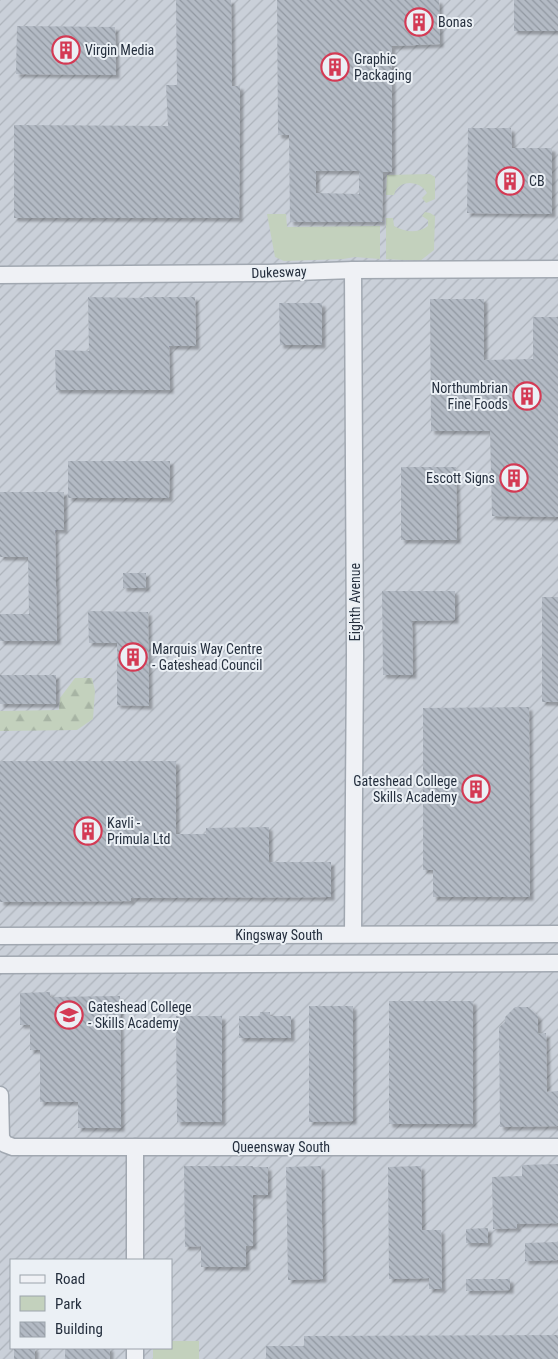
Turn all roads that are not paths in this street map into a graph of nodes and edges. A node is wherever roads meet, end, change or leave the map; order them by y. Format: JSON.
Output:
{"nodes":[{"id":1,"x":558,"y":269,"type":"edge"},
{"id":2,"x":353,"y":270,"type":"junction"},
{"id":3,"x":0,"y":275,"type":"edge"},
{"id":4,"x":353,"y":934,"type":"junction"},
{"id":5,"x":558,"y":934,"type":"edge"},
{"id":6,"x":0,"y":936,"type":"edge"},
{"id":7,"x":558,"y":963,"type":"edge"},
{"id":8,"x":0,"y":965,"type":"edge"},
{"id":9,"x":0,"y":1096,"type":"edge"},
{"id":10,"x":558,"y":1147,"type":"edge"},
{"id":11,"x":135,"y":1148,"type":"junction"},
{"id":12,"x":135,"y":1259,"type":"edge"}],
"edges":[{"from":1,"to":2,"type":"street","name":"Dukesway"},
{"from":2,"to":3,"type":"street","name":"Dukesway"},
{"from":2,"to":4,"type":"street","name":"Eighth Avenue"},
{"from":4,"to":5,"type":"street","name":"Kingsway South"},
{"from":4,"to":6,"type":"street","name":"Kingsway South"},
{"from":7,"to":8,"type":"street","name":"Kingsway South"},
{"from":9,"to":11,"type":"street","name":"Queensway South"},
{"from":10,"to":11,"type":"street","name":"Queensway South"},
{"from":11,"to":12,"type":"street"}]}
